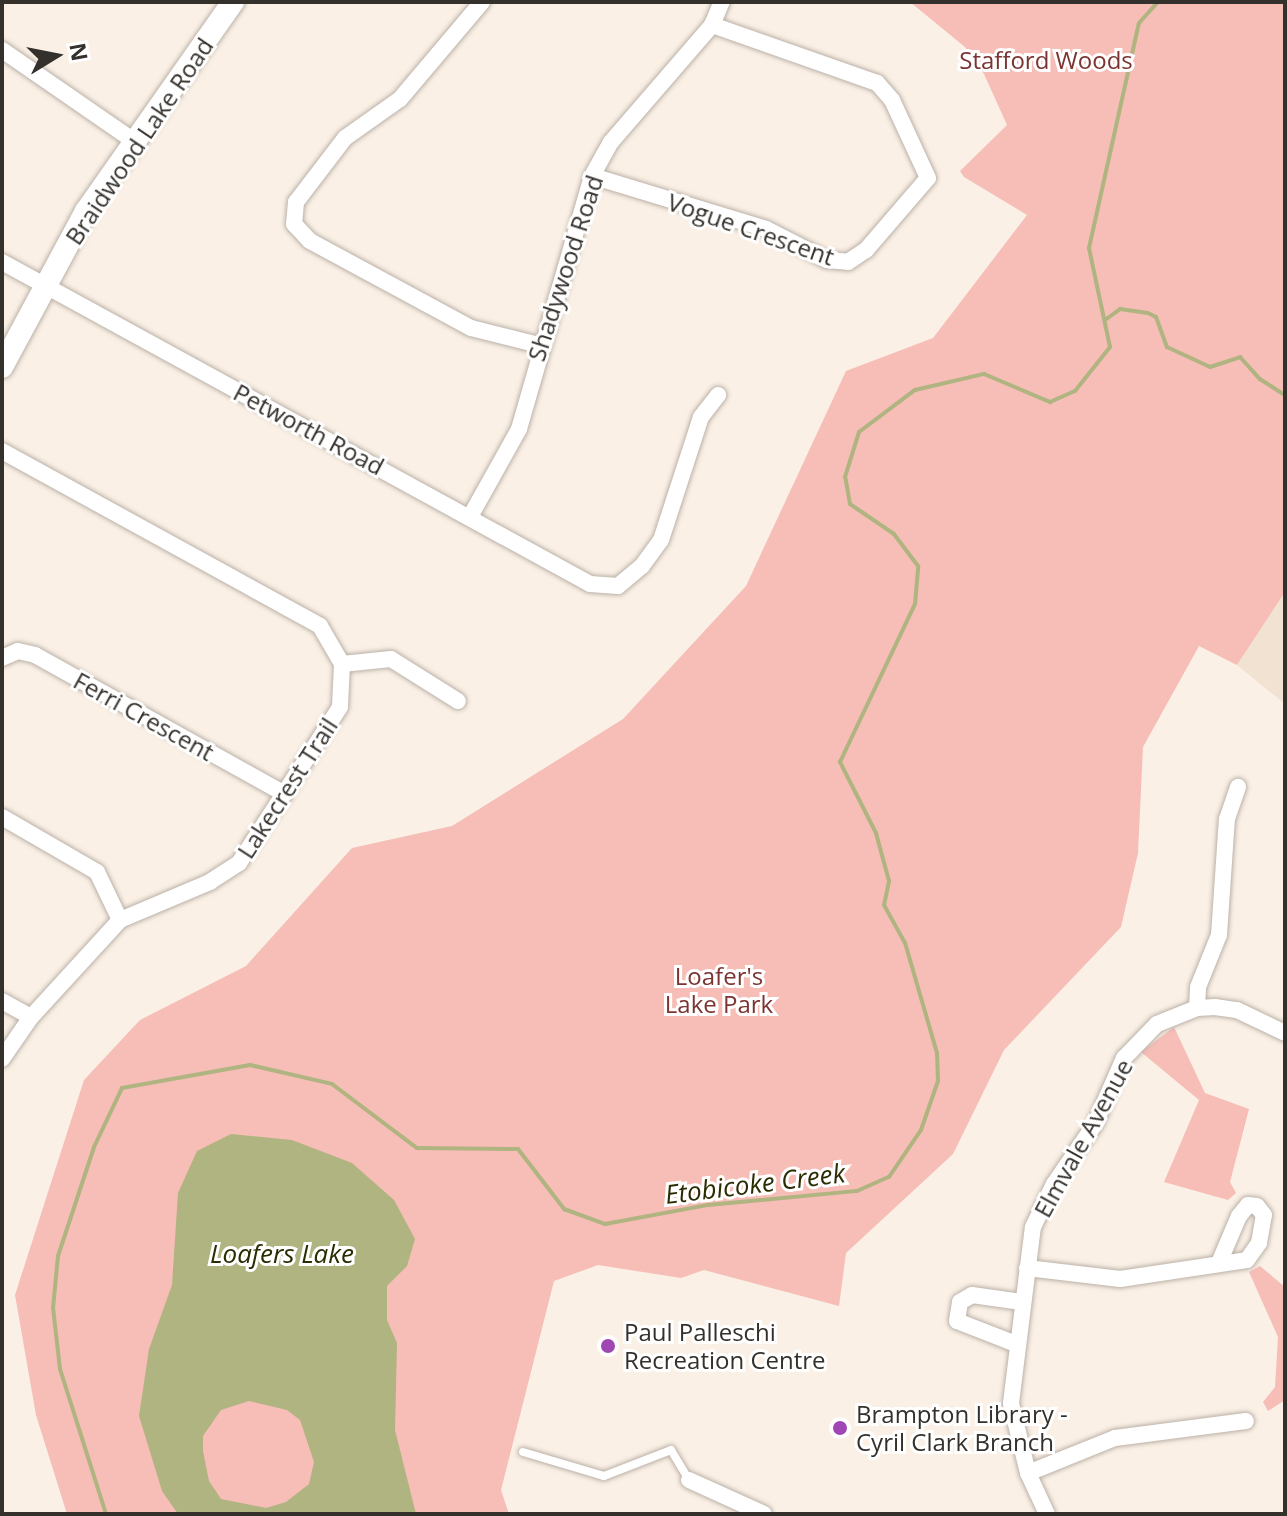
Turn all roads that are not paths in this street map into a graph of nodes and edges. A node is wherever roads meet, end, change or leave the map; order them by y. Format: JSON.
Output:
{"nodes":[{"id":1,"x":233,"y":2,"type":"edge"},
{"id":2,"x":482,"y":2,"type":"edge"},
{"id":3,"x":722,"y":2,"type":"edge"},
{"id":4,"x":712,"y":25,"type":"junction"},
{"id":5,"x":2,"y":50,"type":"edge"},
{"id":6,"x":134,"y":141,"type":"junction"},
{"id":7,"x":592,"y":176,"type":"junction"},
{"id":8,"x":2,"y":262,"type":"edge"},
{"id":9,"x":46,"y":286,"type":"junction"},
{"id":10,"x":539,"y":345,"type":"junction"},
{"id":11,"x":2,"y":367,"type":"edge"},
{"id":12,"x":718,"y":395,"type":"dead end"},
{"id":13,"x":2,"y":451,"type":"edge"},
{"id":14,"x":471,"y":515,"type":"junction"},
{"id":15,"x":2,"y":658,"type":"edge"},
{"id":16,"x":342,"y":664,"type":"junction"},
{"id":17,"x":458,"y":701,"type":"dead end"},
{"id":18,"x":1238,"y":787,"type":"dead end"},
{"id":19,"x":285,"y":794,"type":"junction"},
{"id":20,"x":2,"y":817,"type":"edge"},
{"id":21,"x":120,"y":920,"type":"junction"},
{"id":22,"x":2,"y":1001,"type":"edge"},
{"id":23,"x":1197,"y":1008,"type":"junction"},
{"id":24,"x":31,"y":1017,"type":"junction"},
{"id":25,"x":1285,"y":1033,"type":"edge"},
{"id":26,"x":2,"y":1059,"type":"edge"},
{"id":27,"x":1219,"y":1263,"type":"dead end"},
{"id":28,"x":1027,"y":1268,"type":"junction"},
{"id":29,"x":1022,"y":1302,"type":"junction"},
{"id":30,"x":1016,"y":1344,"type":"junction"},
{"id":31,"x":1246,"y":1421,"type":"dead end"},
{"id":32,"x":523,"y":1452,"type":"dead end"},
{"id":33,"x":1028,"y":1473,"type":"junction"},
{"id":34,"x":689,"y":1480,"type":"joint"},
{"id":35,"x":764,"y":1514,"type":"edge"},
{"id":36,"x":1047,"y":1514,"type":"edge"}],
"edges":[{"from":1,"to":6,"type":"street","name":"Braidwood Lake Road"},
{"from":2,"to":10,"type":"street"},
{"from":3,"to":4,"type":"street","name":"Shadywood Road"},
{"from":4,"to":7,"type":"street","name":"Shadywood Road"},
{"from":4,"to":7,"type":"street","name":"Vogue Crescent"},
{"from":5,"to":6,"type":"street"},
{"from":6,"to":9,"type":"street","name":"Braidwood Lake Road"},
{"from":7,"to":10,"type":"street","name":"Shadywood Road"},
{"from":8,"to":9,"type":"street","name":"Petworth Road"},
{"from":9,"to":11,"type":"street","name":"Braidwood Lake Road"},
{"from":9,"to":14,"type":"street","name":"Petworth Road"},
{"from":10,"to":14,"type":"street","name":"Shadywood Road"},
{"from":12,"to":14,"type":"street","name":"Petworth Road"},
{"from":13,"to":16,"type":"street"},
{"from":15,"to":19,"type":"street","name":"Ferri Crescent"},
{"from":16,"to":17,"type":"street"},
{"from":16,"to":19,"type":"street","name":"Lakecrest Trail"},
{"from":18,"to":23,"type":"street"},
{"from":19,"to":21,"type":"street","name":"Lakecrest Trail"},
{"from":20,"to":21,"type":"street"},
{"from":21,"to":24,"type":"street","name":"Lakecrest Trail"},
{"from":22,"to":24,"type":"street"},
{"from":23,"to":25,"type":"street","name":"Elmvale Avenue"},
{"from":23,"to":28,"type":"street","name":"Elmvale Avenue"},
{"from":24,"to":26,"type":"street","name":"Lakecrest Trail"},
{"from":27,"to":28,"type":"street"},
{"from":28,"to":29,"type":"street","name":"Elmvale Avenue"},
{"from":29,"to":30,"type":"street","name":"Elmvale Avenue"},
{"from":29,"to":30,"type":"street"},
{"from":30,"to":33,"type":"street","name":"Elmvale Avenue"},
{"from":31,"to":33,"type":"street"},
{"from":32,"to":34,"type":"lane"},
{"from":33,"to":36,"type":"street","name":"Elmvale Avenue"},
{"from":34,"to":35,"type":"street"}]}
